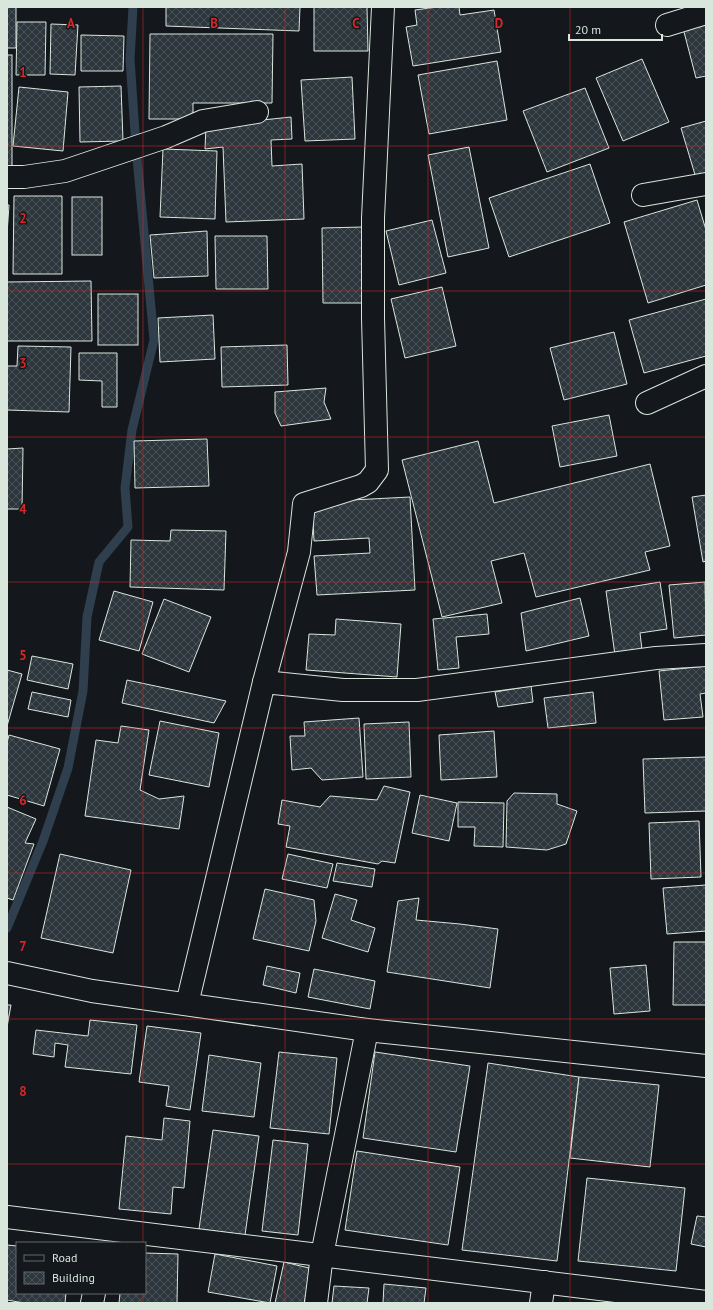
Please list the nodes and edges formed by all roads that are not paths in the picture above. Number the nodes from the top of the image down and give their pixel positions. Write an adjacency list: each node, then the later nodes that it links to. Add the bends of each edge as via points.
1 (383, 7): 11 (street, via 382,73 373,218 376,470 368,482 361,486 304,504 299,552)
2 (706, 13): 3 (street)
3 (667, 25)
4 (256, 112): 5 (street, via 203,121 166,137 65,171)
5 (7, 177)
6 (706, 184): 7 (street)
7 (643, 195)
8 (706, 376): 9 (street)
9 (647, 403)
10 (706, 655): 11 (street, via 656,658 417,690 343,690)
11 (264, 682): 13 (street)
12 (7, 973): 13 (street, via 92,991)
13 (187, 1004): 14 (street)
14 (367, 1030): 15 (street); 18 (street)
15 (706, 1066)
16 (7, 1217): 17 (street)
17 (101, 1236): 18 (street)
18 (322, 1255): 19 (street); 21 (street)
19 (543, 1293): 20 (street)
20 (706, 1302)
21 (316, 1303)

